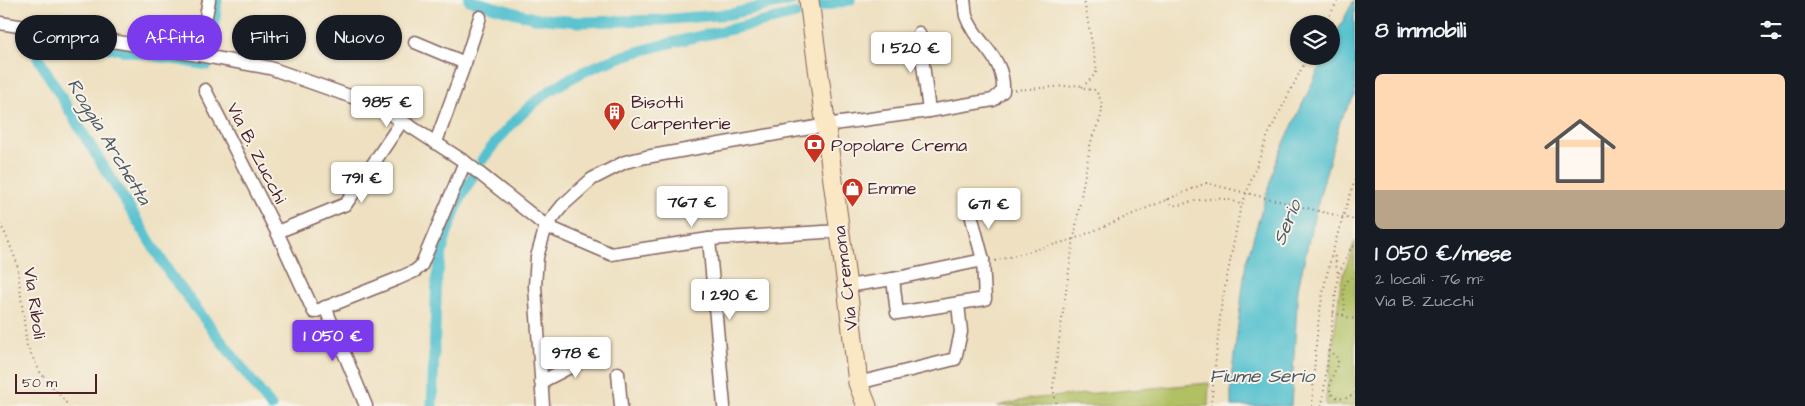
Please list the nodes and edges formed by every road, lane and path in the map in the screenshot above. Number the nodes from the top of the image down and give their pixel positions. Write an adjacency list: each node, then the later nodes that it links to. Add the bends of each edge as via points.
1 (209, 0): 6 (street)
2 (964, 0): 18 (street, via 966,16 1004,78)
3 (1084, 0): 16 (path, via 1097,71)
4 (1338, 0): 7 (path)
5 (810, 9): 21 (street, Via Cremona)
6 (208, 15)
7 (1329, 15)
8 (480, 17): 14 (street)
9 (0, 23): 12 (street)
10 (920, 34): 19 (street)
11 (415, 42): 14 (street)
12 (127, 43)
13 (222, 59): 20 (street, via 270,68 303,79 372,104)
14 (466, 63): 22 (street)
15 (1303, 65): 26 (path, via 1268,135)
16 (1082, 87): 18 (path); 33 (path, via 1099,94 1103,112 1090,143)
17 (205, 90): 32 (street, Via B. Zucchi)
18 (1003, 91): 19 (street, via 992,100)
19 (929, 111): 21 (street)
20 (402, 121): 22 (street); 32 (street, Via B. Zucchi, via 346,204)
21 (826, 125): 30 (street, via 625,162 592,179 563,205); 31 (street, Via Cremona)
22 (436, 142): 23 (street)
23 (465, 162): 30 (street); 43 (street, via 421,266)
24 (1355, 180): 36 (path)
25 (1167, 198): 26 (path, via 1172,205 1178,206 1223,199); 28 (path, bridge, via 1206,183); 33 (path)
26 (1242, 206): 60 (path, via 1221,308)
27 (969, 207): 37 (street)
28 (1355, 220)
29 (0, 224): 53 (path, Via Riboli, via 17,263 27,346 40,372)
30 (546, 226): 34 (street, via 611,254); 50 (street, via 537,257 535,286)
31 (840, 231): 34 (street); 41 (street, Via Cremona)
32 (277, 232): 43 (street, Via B. Zucchi, via 314,312)
33 (1074, 239): 37 (path); 59 (path, via 1053,388)
34 (709, 240): 57 (street)
35 (1355, 245): 38 (path)
36 (1334, 250): 38 (path); 61 (path, via 1319,316)
37 (983, 262): 40 (street); 42 (street, via 985,299)
38 (1338, 275): 44 (path)
39 (1355, 276): 45 (path, via 1343,287 1346,304)
40 (893, 280): 41 (street); 42 (street, via 897,313)
41 (847, 286): 51 (street, Via Cremona)
42 (958, 304): 51 (street, via 961,332 955,359)
43 (325, 307): 54 (street)
44 (1333, 312): 45 (path); 47 (path)
45 (1343, 315): 46 (path)
46 (1355, 319)
47 (1328, 350): 52 (path, via 1338,361 1331,379 1331,394 1343,399); 62 (path)
48 (597, 352): 50 (street)
49 (618, 373): 56 (street)
50 (541, 382): 55 (street)
51 (858, 384): 58 (street, Via Cremona)
52 (1355, 393)
53 (69, 406)
54 (366, 406)
55 (543, 406)
56 (621, 406)
57 (724, 406)
58 (866, 406)
59 (1058, 406)
60 (1211, 406)
61 (1312, 406)
62 (1322, 406)

